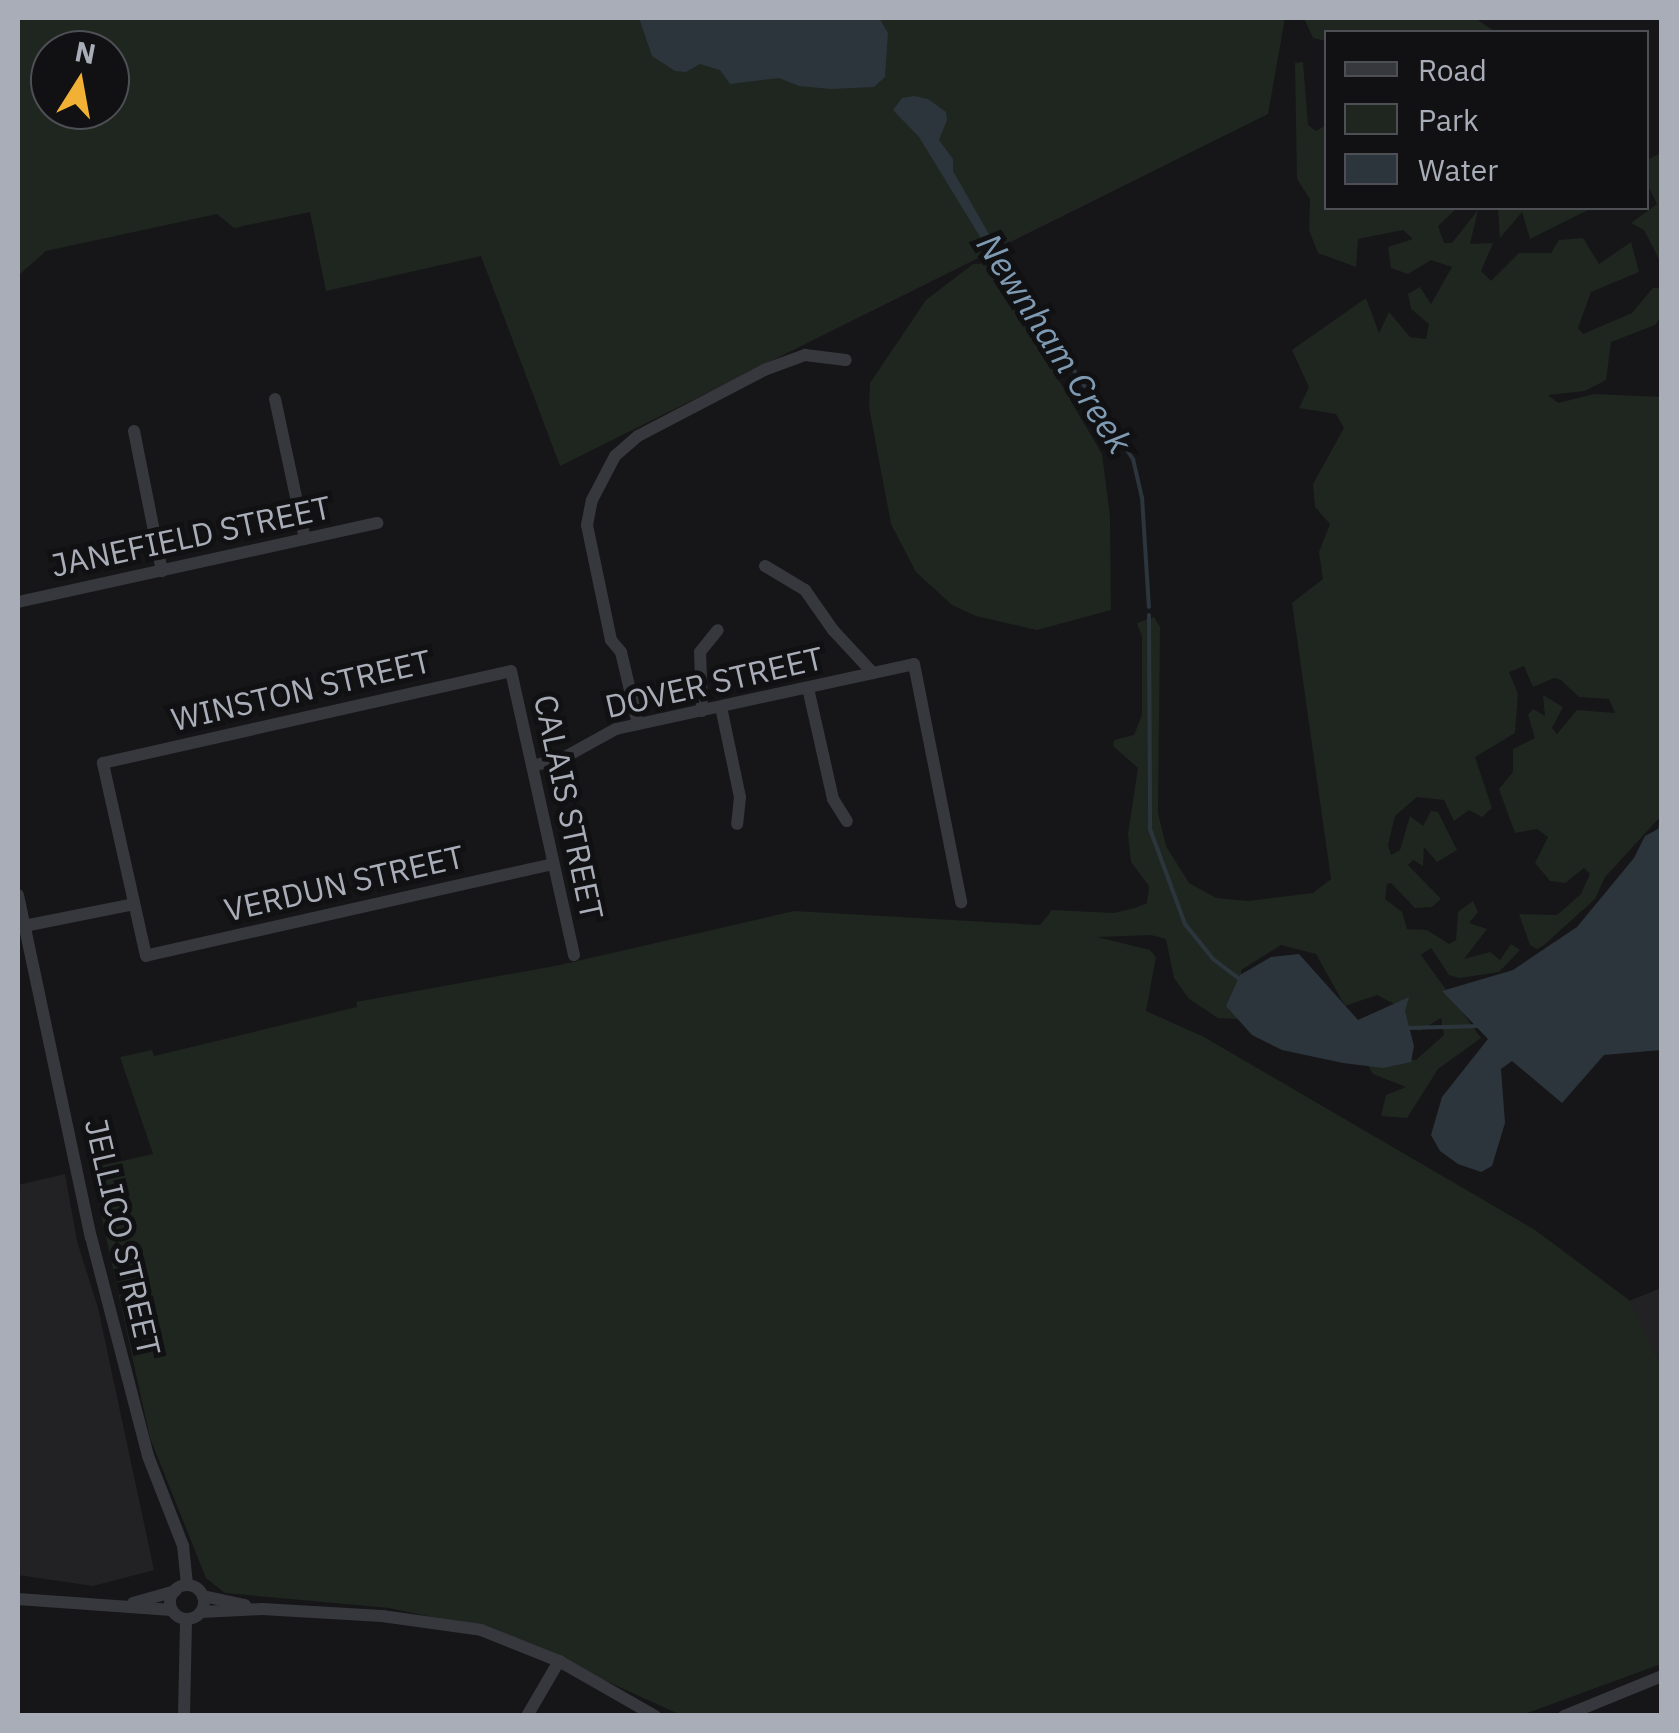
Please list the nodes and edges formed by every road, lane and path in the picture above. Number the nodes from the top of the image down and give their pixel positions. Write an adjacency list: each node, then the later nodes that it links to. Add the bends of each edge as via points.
1 (846, 360): 16 (street, via 805,355 764,370 638,436 615,456 592,500 587,526 611,640 621,652)
2 (275, 399): 5 (street)
3 (134, 431): 7 (street)
4 (376, 523): 5 (street, JANEFIELD STREET)
5 (305, 539): 7 (street, JANEFIELD STREET)
6 (765, 566): 12 (street, via 805,590)
7 (162, 571): 9 (street, JANEFIELD STREET)
8 (18, 585): 9 (street)
9 (19, 602)
10 (718, 630): 15 (street, via 700,652)
11 (510, 671): 17 (street, CALAIS STREET); 23 (street, WINSTON STREET, via 103,762)
12 (873, 673): 13 (street, DOVER STREET); 22 (street, DOVER STREET, via 914,664)
13 (808, 688): 14 (street, DOVER STREET); 18 (street, via 832,798)
14 (721, 707): 15 (street, DOVER STREET); 19 (street, via 740,797)
15 (702, 711): 16 (street, DOVER STREET)
16 (638, 724): 17 (street, DOVER STREET)
17 (532, 766): 20 (street, CALAIS STREET)
18 (848, 821)
19 (737, 824)
20 (552, 864): 23 (street, VERDUN STREET, via 146,956); 25 (street, CALAIS STREET)
21 (18, 895): 24 (street, JELLICO STREET)
22 (961, 902)
23 (134, 904): 24 (street)
24 (21, 919): 26 (street, JELLICO STREET, via 148,1456 184,1546)
25 (574, 955)
26 (181, 1588): 27 (street); 29 (street); 31 (street, JELLICO STREET)
27 (203, 1596): 30 (street); 32 (street)
28 (18, 1599): 29 (street)
29 (131, 1604): 31 (street)
30 (262, 1609): 32 (street); 34 (street, via 449,1623 508,1638)
31 (172, 1610): 33 (street)
32 (201, 1612): 33 (street)
33 (186, 1619): 36 (street)
34 (558, 1661): 37 (street); 38 (street)
35 (1662, 1676): 39 (street)
36 (184, 1716)
37 (527, 1716)
38 (654, 1716)
39 (1564, 1716)

